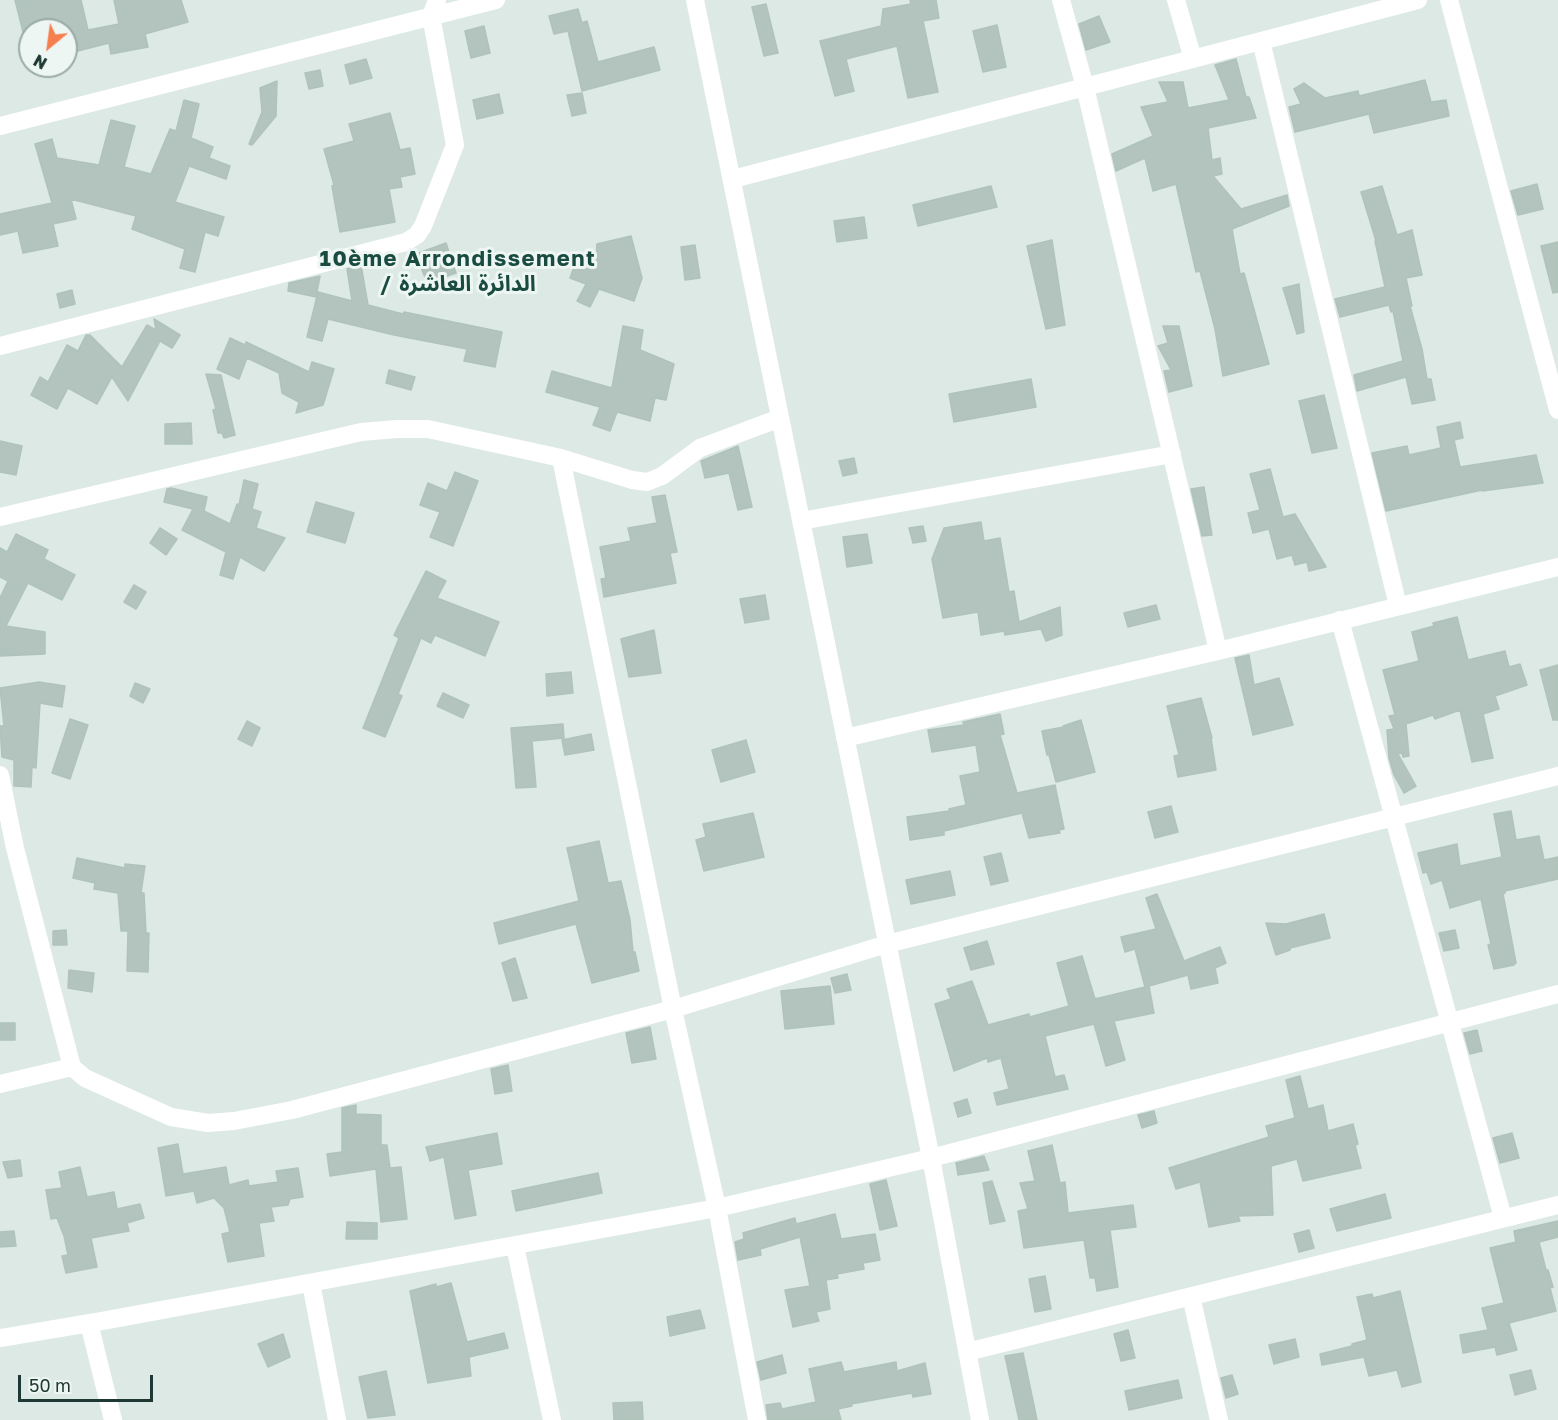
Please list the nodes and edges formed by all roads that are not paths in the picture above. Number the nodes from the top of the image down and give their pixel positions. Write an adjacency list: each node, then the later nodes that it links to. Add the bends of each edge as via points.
1 (496, 0): 7 (street)
2 (695, 0): 12 (street)
3 (1061, 0): 10 (street)
4 (1176, 0): 9 (street)
5 (1418, 0): 8 (street)
6 (1449, 0): 14 (street)
7 (434, 8): 11 (street); 13 (street, via 455,146 417,235 406,242)
8 (1261, 41): 9 (street); 21 (street)
9 (1193, 59): 10 (street)
10 (1084, 87): 12 (street); 16 (street)
11 (0, 126)
12 (733, 179): 15 (street)
13 (0, 346)
14 (1558, 410)
15 (780, 418): 17 (street, via 700,448 662,476 647,482); 19 (street)
16 (1172, 454): 19 (street); 23 (street)
17 (561, 458): 18 (street, via 428,429 361,432); 31 (street)
18 (0, 517)
19 (801, 521): 24 (street)
20 (1558, 567): 21 (street)
21 (1398, 606): 22 (street)
22 (1340, 620): 23 (street); 27 (street)
23 (1218, 651): 24 (street)
24 (845, 738): 29 (street)
25 (0, 775): 28 (street)
26 (1558, 776): 27 (street)
27 (1395, 817): 29 (street); 32 (street)
28 (8, 851): 33 (street)
29 (888, 944): 31 (street); 35 (street)
30 (1558, 994): 32 (street)
31 (673, 1009): 33 (street, via 292,1110 234,1121 208,1123 171,1117 85,1078); 37 (street)
32 (1451, 1022): 35 (street); 38 (street)
33 (72, 1067): 34 (street)
34 (0, 1084)
35 (931, 1158): 37 (street); 44 (street)
36 (1558, 1205): 38 (street)
37 (717, 1208): 39 (street); 48 (street)
38 (1503, 1218): 41 (street)
39 (515, 1245): 40 (street); 47 (street)
40 (312, 1283): 42 (street); 46 (street)
41 (1191, 1296): 44 (street); 50 (street)
42 (88, 1323): 43 (street); 45 (street)
43 (0, 1338)
44 (967, 1352): 49 (street)
45 (114, 1420)
46 (337, 1420)
47 (552, 1420)
48 (756, 1420)
49 (980, 1420)
50 (1219, 1420)

